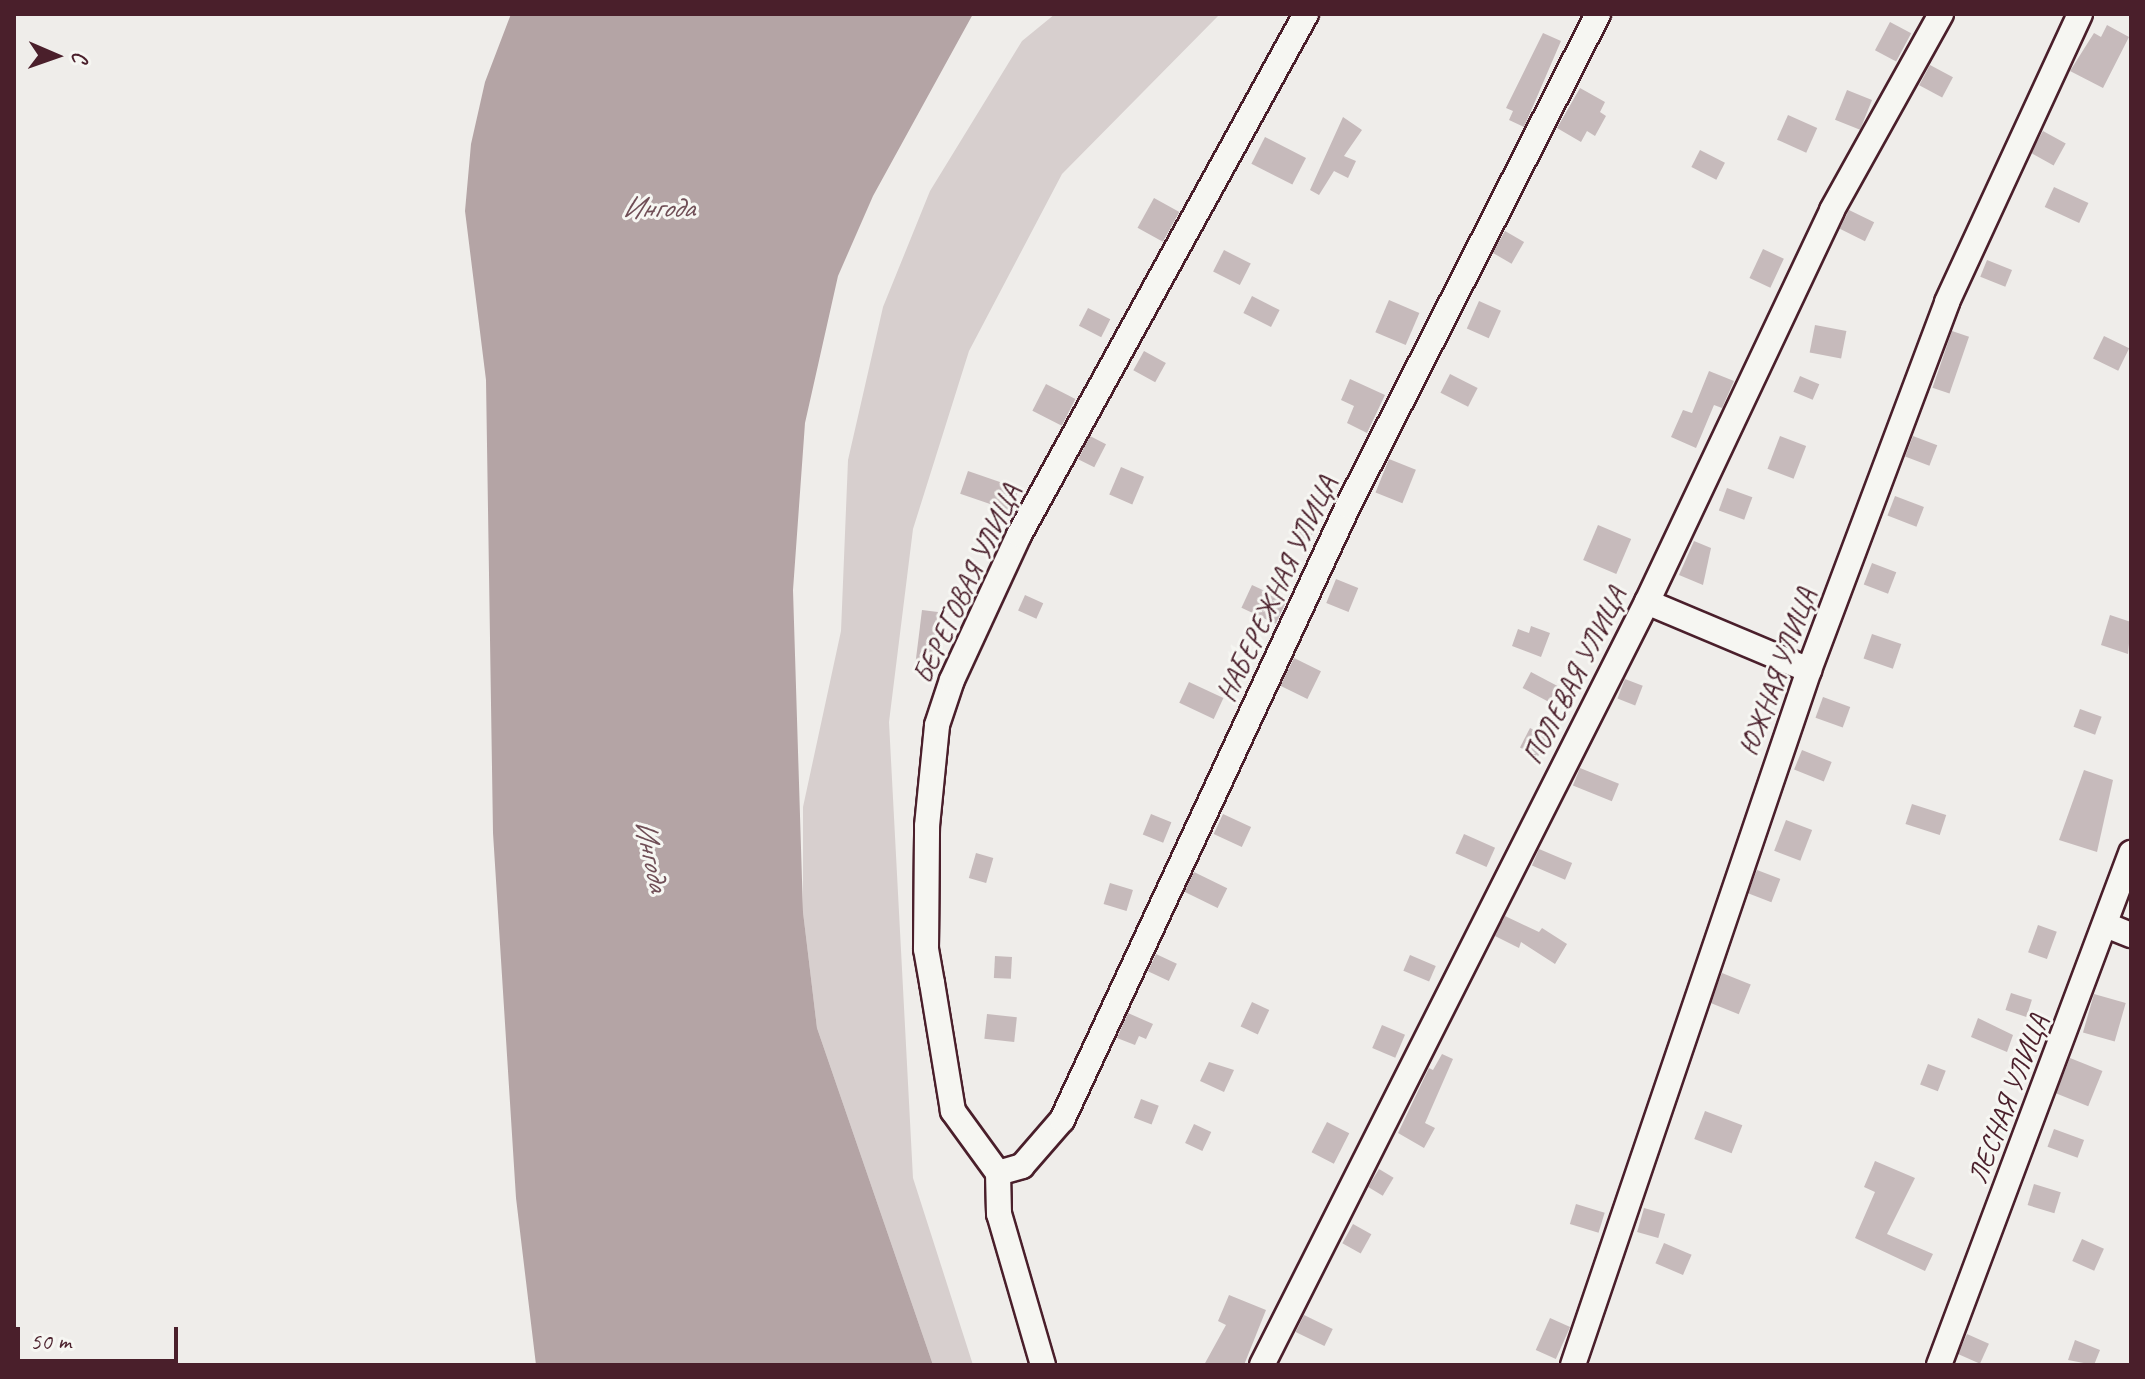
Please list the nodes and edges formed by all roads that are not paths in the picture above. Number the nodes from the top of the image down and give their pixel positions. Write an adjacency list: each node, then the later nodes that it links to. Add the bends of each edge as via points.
1 (1306, 14): 10 (street, БЕРЕГОВАЯ УЛИЦА, via 1019,535 952,680 937,725 927,826 926,949 953,1111)
2 (1598, 14): 10 (street, НАБЕРЕЖНАЯ УЛИЦА, via 1348,506 1062,1120 1022,1166)
3 (1941, 14): 5 (street, ПОЛЕВАЯ УЛИЦА, via 1832,210)
4 (2080, 14): 6 (street, ЮЖНАЯ УЛИЦА, via 1947,302)
5 (1647, 602): 6 (street); 12 (street, ПОЛЕВАЯ УЛИЦА)
6 (1809, 670): 13 (street, ЮЖНАЯ УЛИЦА)
7 (2131, 853): 8 (street, ЛЕСНАЯ УЛИЦА)
8 (2106, 925): 9 (street); 14 (street, ЛЕСНАЯ УЛИЦА)
9 (2131, 935)
10 (998, 1173): 11 (street, via 999,1214)
11 (1043, 1365)
12 (1262, 1365)
13 (1573, 1365)
14 (1939, 1365)

